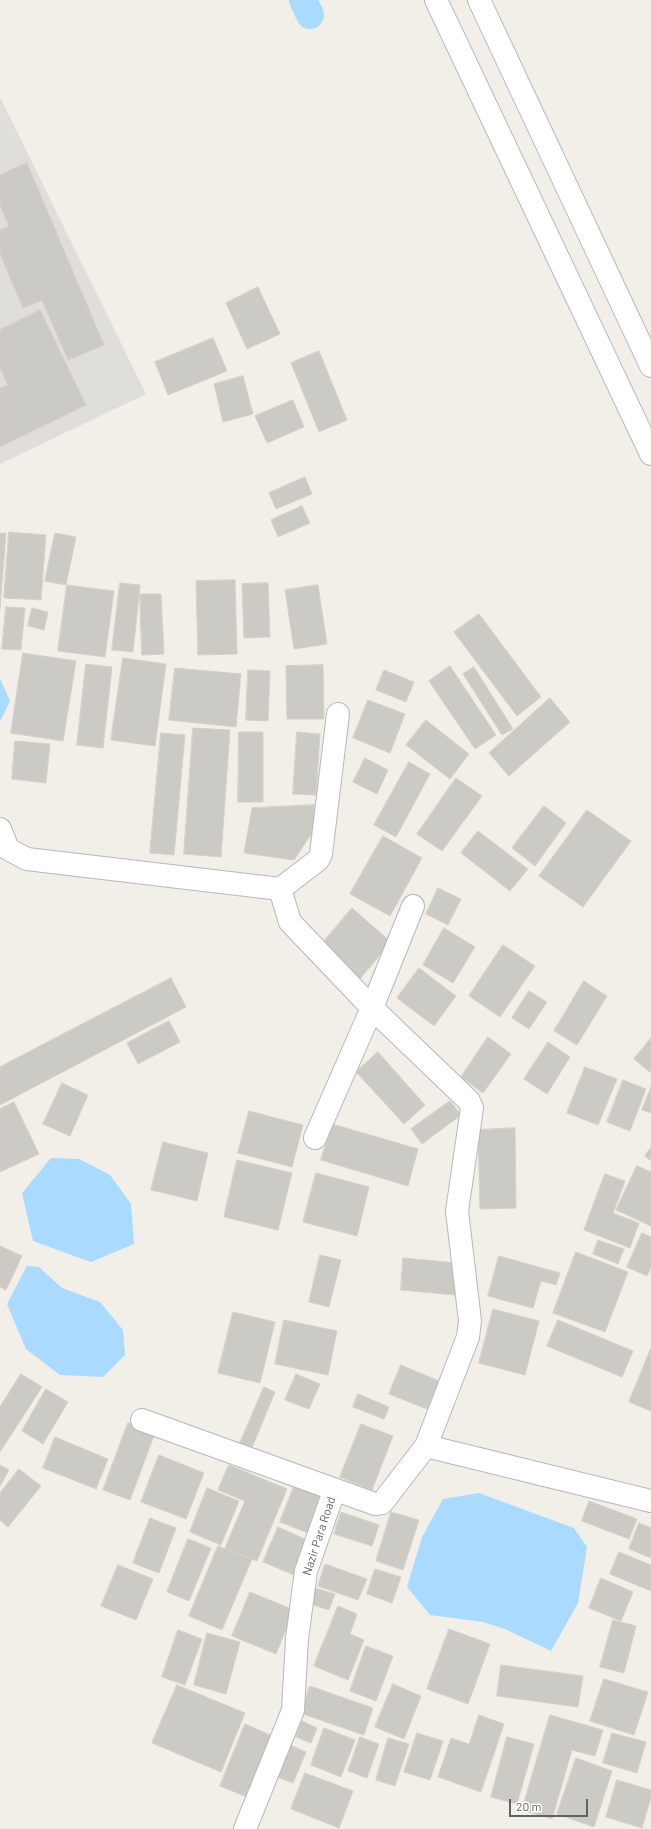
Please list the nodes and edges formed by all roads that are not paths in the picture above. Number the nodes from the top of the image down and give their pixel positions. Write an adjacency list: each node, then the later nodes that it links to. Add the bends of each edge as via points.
1 (436, 0): 4 (street)
2 (479, 0): 3 (street)
3 (651, 366)
4 (651, 454)
5 (338, 714): 7 (street, via 321,854 318,860)
6 (0, 828): 7 (street, via 8,849 28,859)
7 (280, 889): 9 (street, via 290,922)
8 (413, 906): 9 (street)
9 (372, 1008): 10 (street); 12 (street, via 469,1102 472,1108 457,1211 470,1321 468,1337)
10 (315, 1138)
11 (142, 1420): 13 (street)
12 (426, 1446): 13 (street, Nazir Para Road, via 382,1503 375,1504); 14 (street)
13 (334, 1491): 15 (street, Nazir Para Road, via 306,1571 297,1639 293,1710)
14 (651, 1501)
15 (245, 1829)

